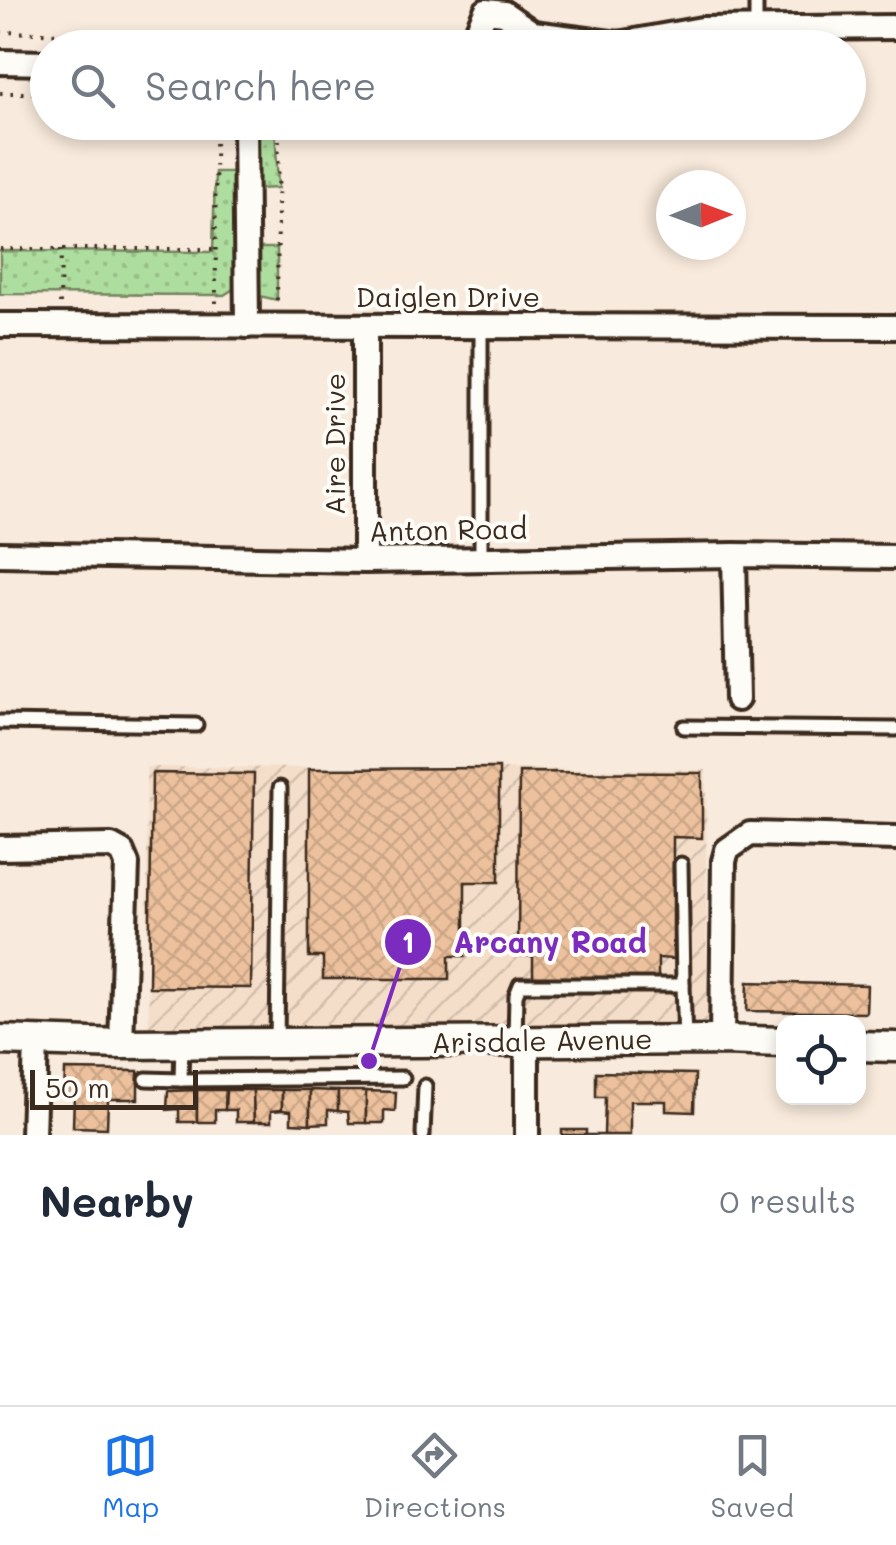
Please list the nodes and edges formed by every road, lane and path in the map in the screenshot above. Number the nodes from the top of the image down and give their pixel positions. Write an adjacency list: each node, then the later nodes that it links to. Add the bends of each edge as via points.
1 (756, 0): 3 (lane)
2 (896, 27): 3 (street)
3 (756, 29): 6 (street)
4 (477, 30): 5 (street, via 486,11 504,13)
5 (529, 30)
6 (696, 30)
7 (0, 32): 8 (path)
8 (30, 33)
9 (0, 62): 10 (street)
10 (30, 63)
11 (0, 93): 12 (path)
12 (30, 93)
13 (215, 140): 18 (path)
14 (245, 140): 23 (street)
15 (279, 140): 19 (path)
16 (0, 249): 17 (path)
17 (61, 249): 18 (path); 20 (path)
18 (216, 249): 21 (path)
19 (276, 300)
20 (60, 304)
21 (216, 305)
22 (0, 326): 23 (street, Daiglen Drive)
23 (247, 326): 24 (street, Daiglen Drive)
24 (365, 326): 25 (street, Daiglen Drive); 31 (street, Aire Drive)
25 (481, 327): 26 (street, Daiglen Drive); 30 (lane)
26 (896, 327)
27 (0, 554): 31 (street, Anton Road)
28 (734, 555): 29 (street, Anton Road); 30 (street, Anton Road); 32 (street)
29 (896, 557)
30 (481, 559): 31 (street, Anton Road)
31 (365, 561)
32 (737, 699): 36 (lane)
33 (0, 722): 34 (lane)
34 (196, 726)
35 (684, 727): 36 (lane)
36 (738, 727): 37 (lane)
37 (896, 729)
38 (280, 788): 51 (lane)
39 (896, 838): 45 (street, via 750,834 727,850)
40 (0, 848): 49 (street, via 112,846 122,852 127,864)
41 (681, 864): 42 (lane)
42 (684, 985): 44 (lane); 47 (lane, via 520,985)
43 (0, 1040): 46 (street, Arisdale Avenue)
44 (686, 1040): 45 (street, Arisdale Avenue); 47 (street, Arisdale Avenue)
45 (722, 1040): 48 (street, Arisdale Avenue)
46 (36, 1042): 49 (street, Arisdale Avenue); 58 (street)
47 (521, 1042): 51 (street, Arisdale Avenue); 60 (street)
48 (776, 1042)
49 (121, 1044): 50 (street, Arisdale Avenue)
50 (182, 1044): 51 (street, Arisdale Avenue); 56 (lane)
51 (277, 1044)
52 (866, 1046): 53 (street)
53 (896, 1048)
54 (403, 1078): 56 (lane)
55 (146, 1079): 56 (lane)
56 (181, 1080)
57 (425, 1086): 59 (lane)
58 (32, 1135)
59 (424, 1135)
60 (528, 1135)

